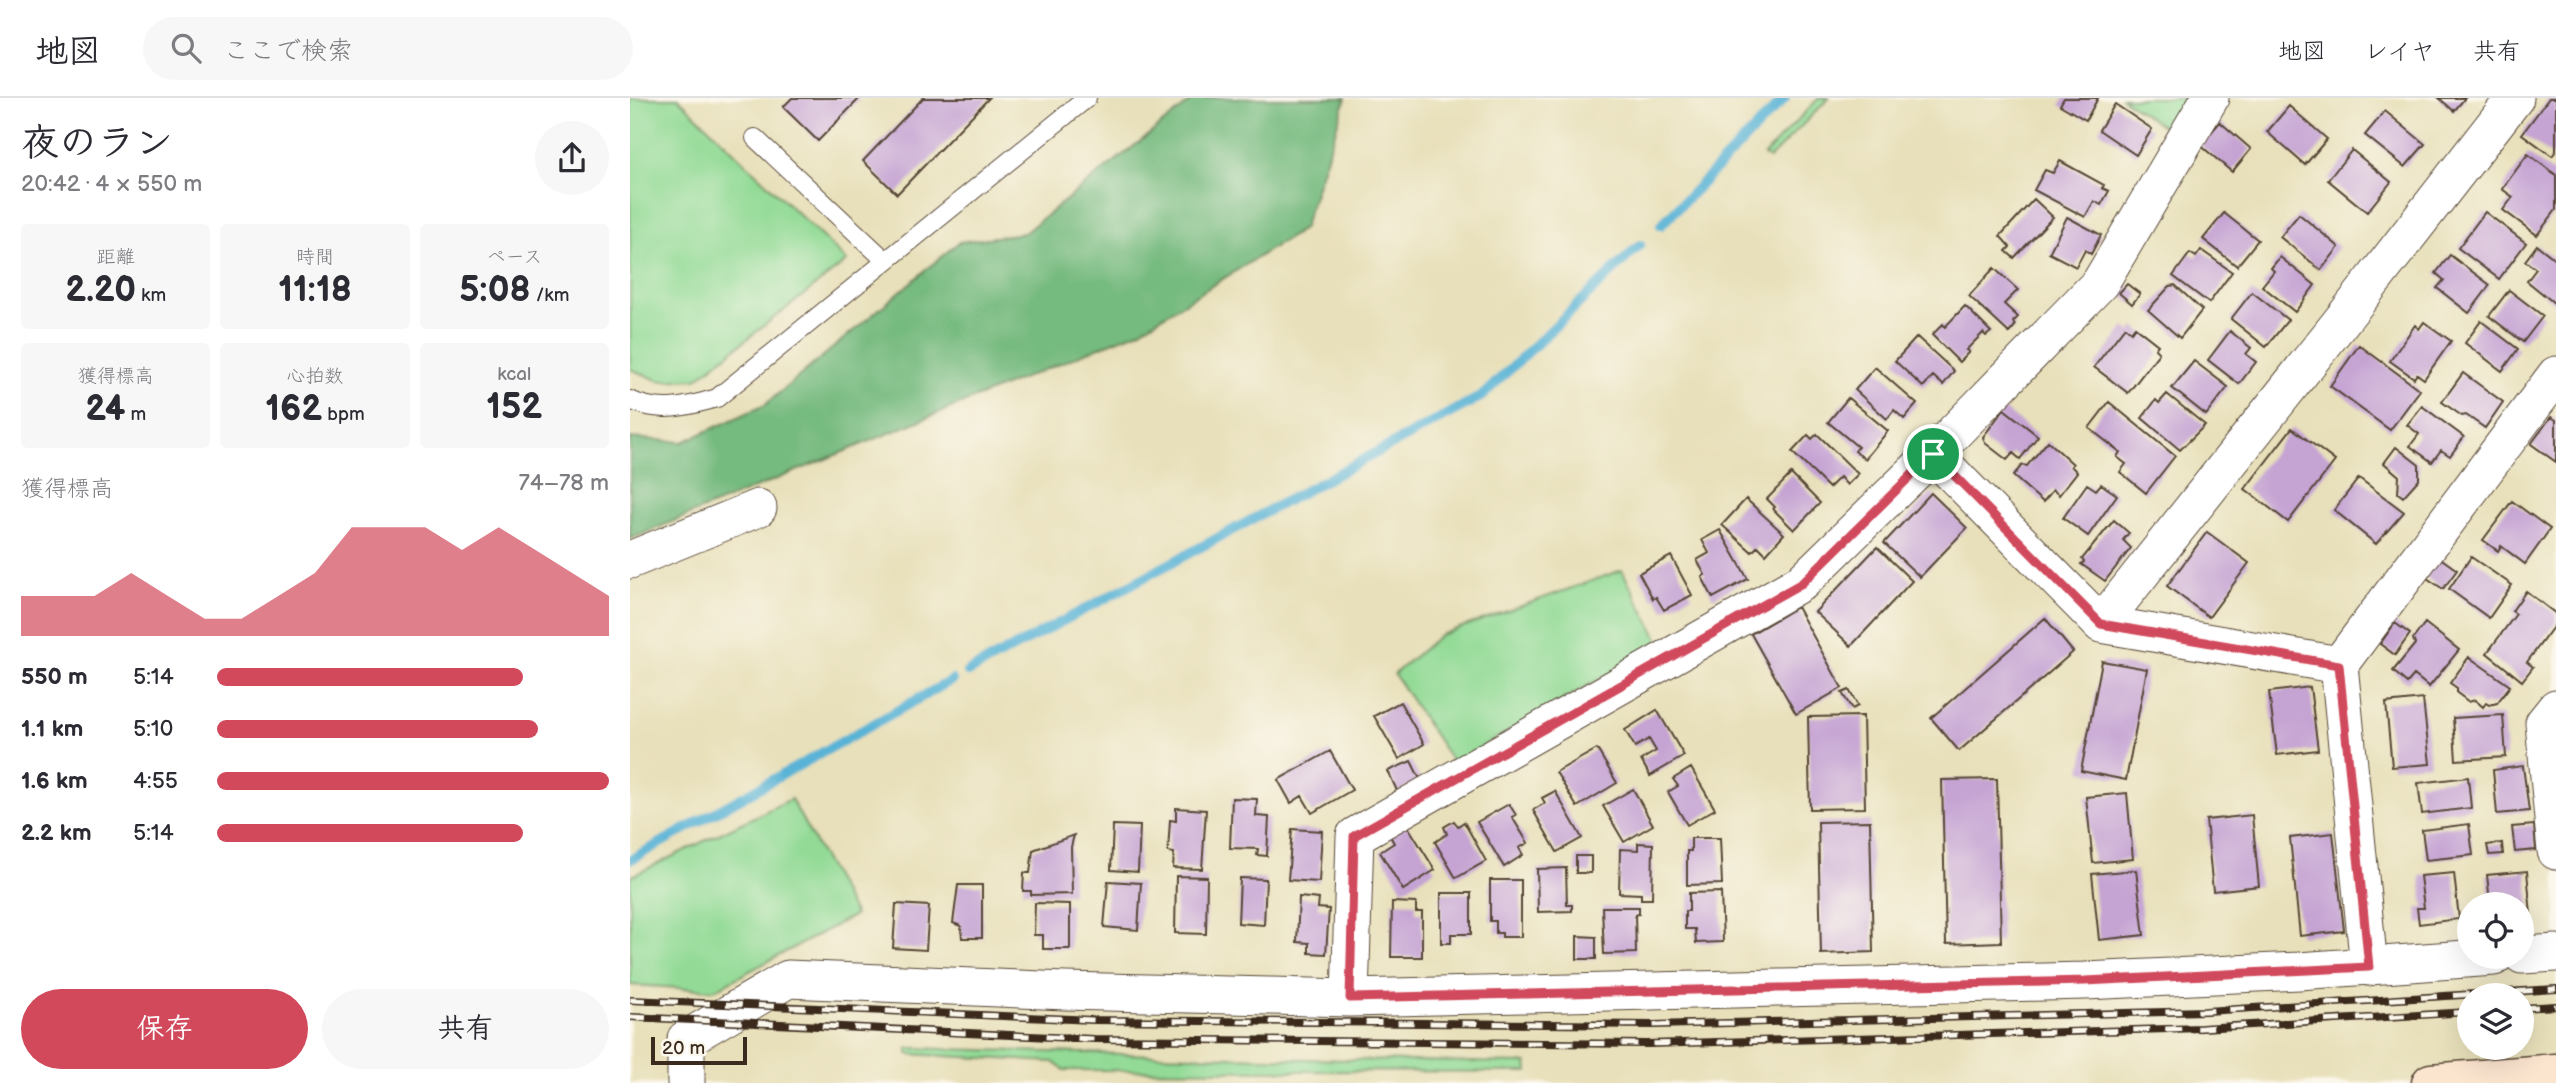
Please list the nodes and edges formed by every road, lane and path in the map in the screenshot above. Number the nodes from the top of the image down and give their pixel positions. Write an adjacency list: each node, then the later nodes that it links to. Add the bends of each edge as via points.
1 (1087, 98): 5 (lane)
2 (2210, 98): 8 (street, via 2100,283)
3 (2515, 98): 11 (street)
4 (755, 138): 5 (lane)
5 (886, 261): 7 (lane, via 717,398 680,409 644,407)
6 (2556, 375): 12 (street)
7 (630, 400)
8 (1933, 454): 11 (street); 19 (street, via 1802,583 1354,836)
9 (758, 508): 10 (street)
10 (630, 560)
11 (2101, 624): 12 (street)
12 (2339, 665): 18 (street)
13 (2556, 708): 14 (street, via 2544,723)
14 (2556, 851)
15 (2556, 953): 16 (street)
16 (2534, 954)
17 (2457, 960): 18 (street)
18 (2369, 967): 19 (street, via 2085,981)
19 (1350, 998): 21 (street, via 788,979 686,1039)
20 (2556, 1073): 22 (street)
21 (686, 1083)
22 (2431, 1083)

